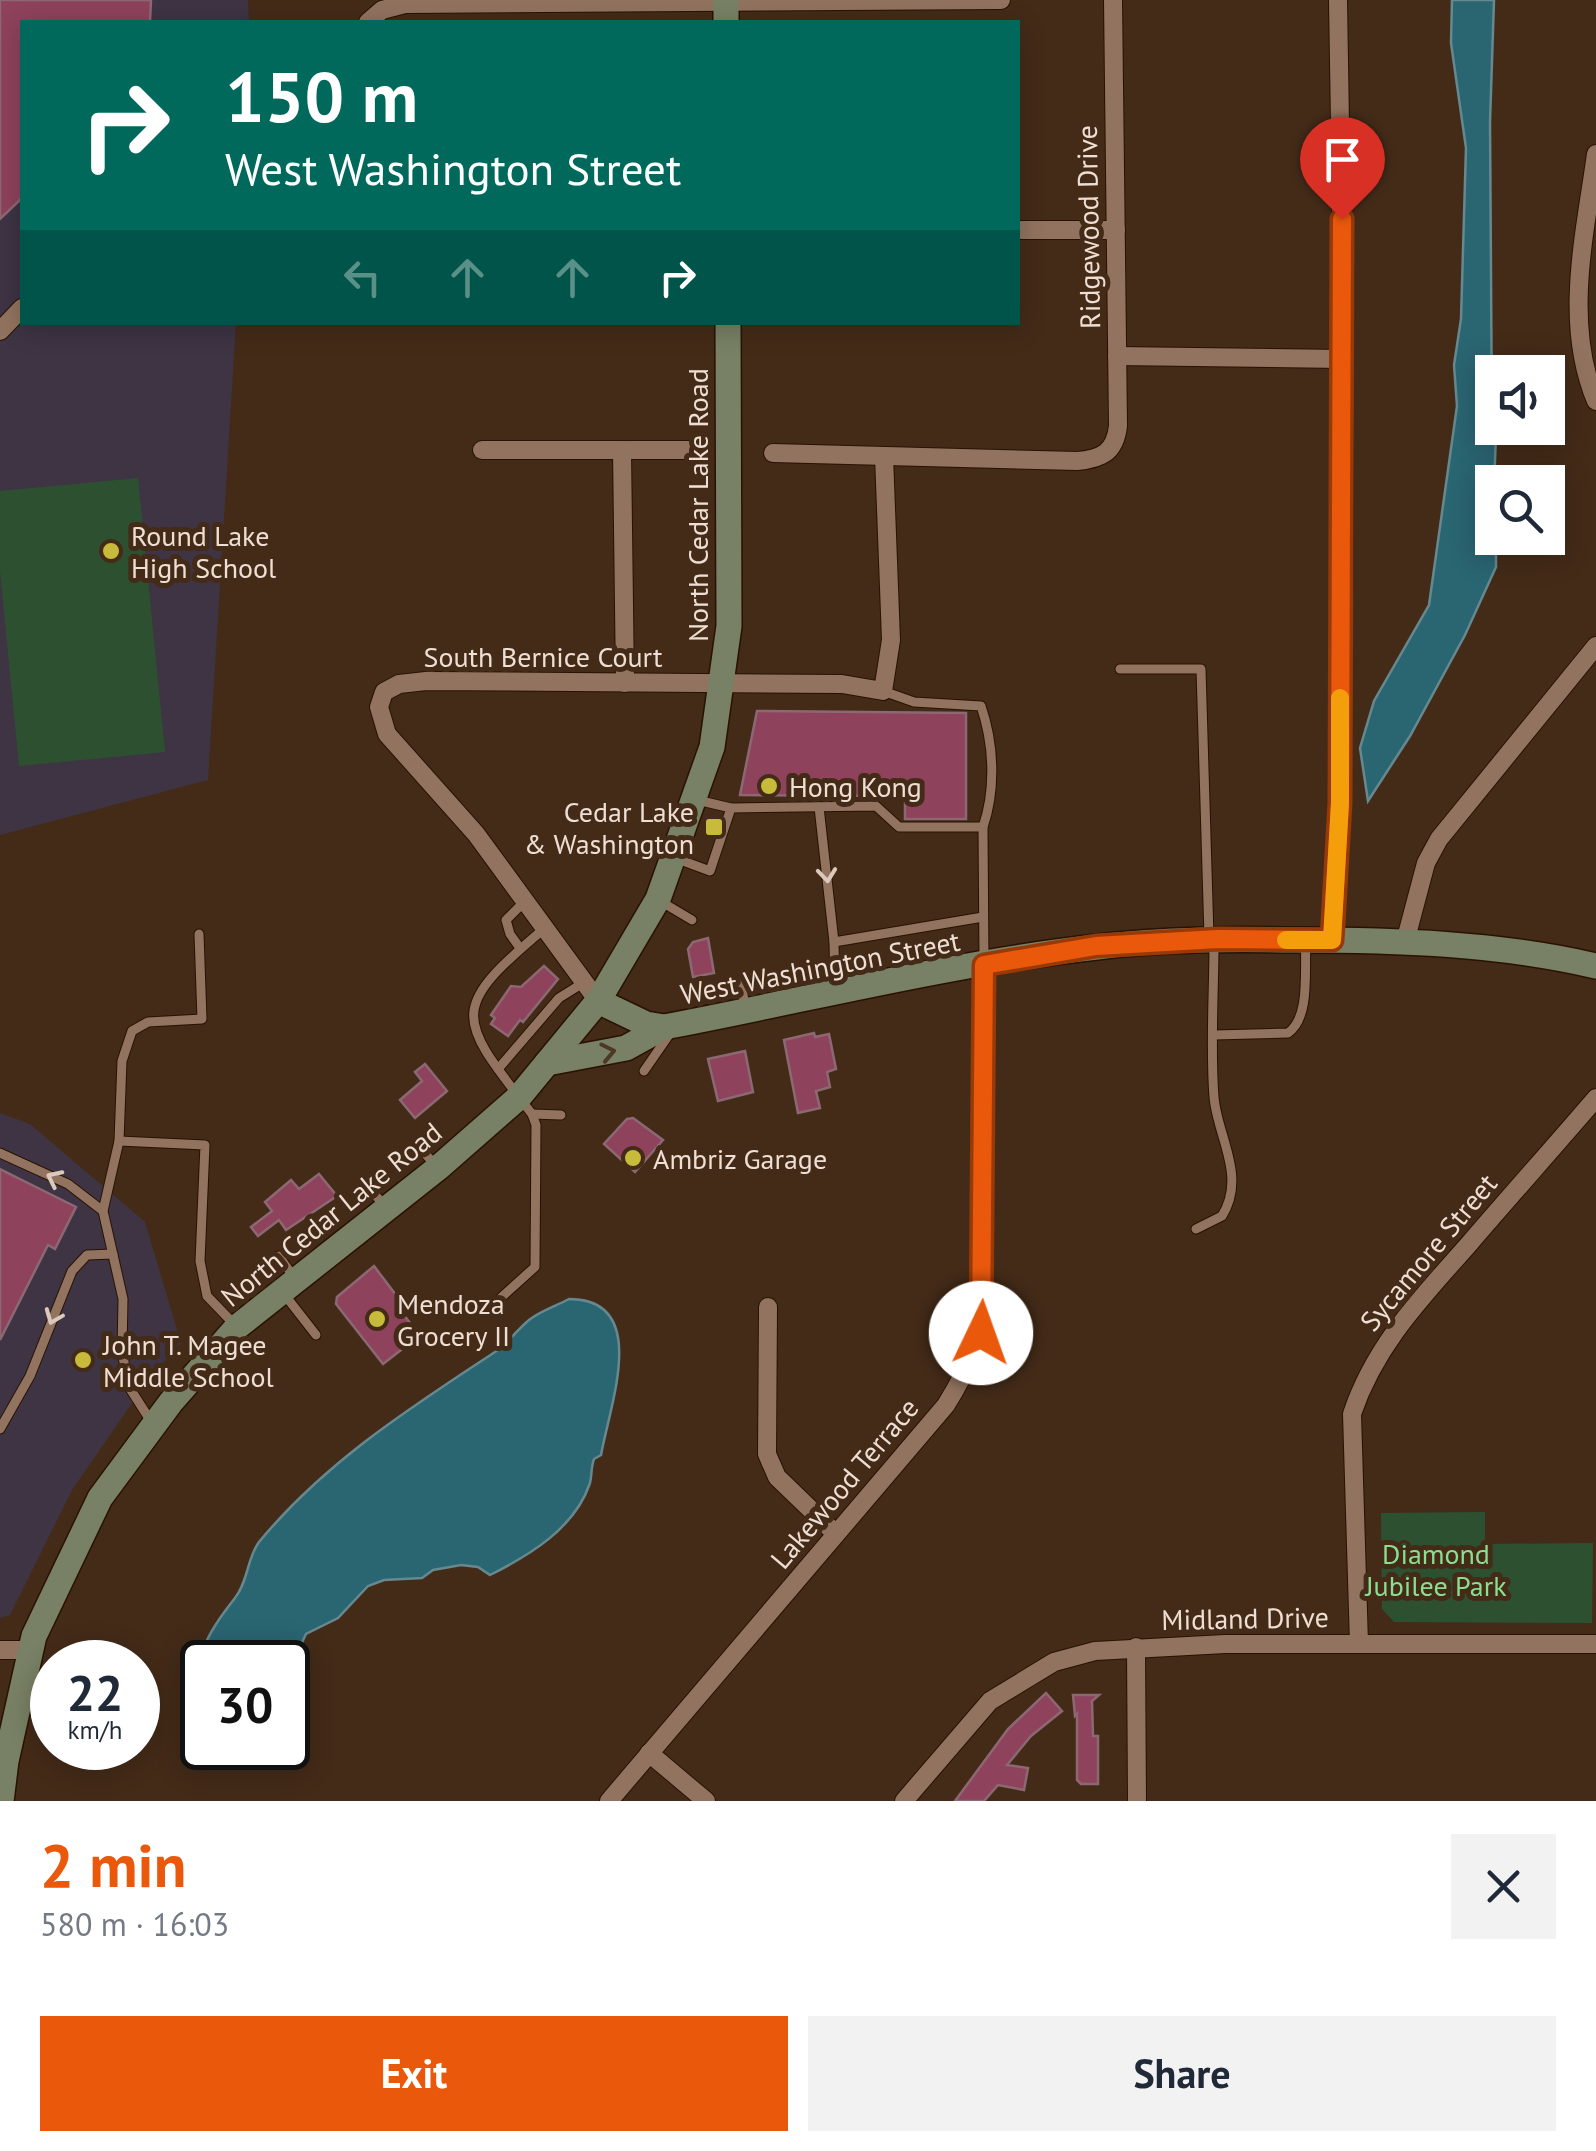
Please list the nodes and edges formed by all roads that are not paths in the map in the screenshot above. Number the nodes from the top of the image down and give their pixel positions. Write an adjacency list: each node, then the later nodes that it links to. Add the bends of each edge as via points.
1 (808, 0): 2 (street); 6 (street)
2 (962, 0): 3 (street)
3 (1002, 0)
4 (1113, 0): 10 (street, Ridgewood Drive)
5 (1338, 0): 15 (street)
6 (726, 8): 7 (street, via 405,4)
7 (370, 20)
8 (1596, 154): 16 (street, via 1578,317)
9 (1020, 230): 10 (street)
10 (1116, 230): 14 (street, Ridgewood Drive)
11 (20, 310): 13 (street)
12 (728, 325): 25 (main road, North Cedar Lake Road, via 730,626)
13 (0, 331)
14 (1118, 356): 15 (street); 21 (street, Ridgewood Drive, via 1116,441 1096,460)
15 (1342, 359): 39 (street, via 1340,803)
16 (1596, 401)
17 (482, 450): 18 (street)
18 (622, 450): 19 (street); 24 (street)
19 (688, 450)
20 (773, 453): 21 (street)
21 (884, 456): 26 (street, via 891,640)
22 (1596, 646): 41 (street, via 1439,839)
23 (1120, 669): 38 (lane, via 1201,669)
24 (624, 683): 25 (street, South Bernice Court); 33 (street, South Bernice Court, via 426,682 384,692 379,707 387,734)
25 (721, 684): 26 (street, South Bernice Court, via 842,684); 27 (main road, North Cedar Lake Road, via 712,747)
26 (884, 691): 30 (lane, via 914,702 982,706 991,734 990,806)
27 (693, 800): 29 (lane); 31 (main road, North Cedar Lake Road)
28 (820, 807): 29 (lane); 30 (lane, via 876,806 899,827); 40 (lane, one-way to 40)
29 (731, 808): 31 (lane, via 710,871)
30 (983, 828): 34 (lane)
31 (672, 858): 32 (main road, North Cedar Lake Road)
32 (658, 899): 35 (lane); 46 (main road, North Cedar Lake Road)
33 (525, 900): 36 (street); 42 (lane, via 506,920)
34 (983, 917): 40 (lane); 43 (lane)
35 (692, 920)
36 (544, 928): 42 (lane); 46 (street)
37 (199, 934): 57 (lane, via 202,1019 148,1022 132,1031 122,1061)
38 (1211, 940): 39 (main road, West Washington Street); 43 (main road, West Washington Street, via 1096,946); 50 (lane)
39 (1319, 940): 41 (main road, West Washington Street); 50 (lane, via 1295,1028 1288,1034)
40 (834, 942): 47 (lane)
41 (1405, 942): 44 (main road, West Washington Street, via 1502,949)
42 (520, 948): 52 (lane, via 479,990 472,1013 476,1034)
43 (984, 965): 47 (main road, West Washington Street); 72 (street, Lakewood Terrace, via 981,1333 970,1368 946,1405)
44 (1596, 966)
45 (740, 980): 48 (lane)
46 (591, 992): 49 (main road, West Washington Street, via 646,1024); 51 (main road, North Cedar Lake Road); 52 (lane, via 564,993)
47 (836, 992): 48 (main road, West Washington Street)
48 (746, 1011): 49 (main road, West Washington Street)
49 (670, 1026): 51 (main road, one-way to 49, via 626,1048); 53 (lane)
50 (1214, 1035): 62 (lane, via 1214,1100 1228,1144 1230,1196 1222,1216)
51 (547, 1063): 55 (main road, North Cedar Lake Road)
52 (498, 1069): 55 (lane)
53 (644, 1071)
54 (1596, 1098): 74 (street, Sycamore Street, via 1413,1308 1364,1378 1352,1414)
55 (526, 1105): 56 (lane); 60 (main road, North Cedar Lake Road, via 430,1158); 66 (lane, via 537,1156 535,1267)
56 (560, 1115)
57 (119, 1141): 61 (lane); 68 (lane, via 204,1145 200,1260 208,1296)
58 (0, 1153): 61 (lane, one-way to 58, via 68,1184)
59 (366, 1185): 60 (lane)
60 (386, 1208): 65 (main road, North Cedar Lake Road)
61 (103, 1211): 63 (lane)
62 (1196, 1230)
63 (112, 1254): 70 (lane, via 123,1299 129,1387); 71 (lane, one-way to 71, via 87,1254 72,1272 30,1376)
64 (279, 1256): 65 (lane)
65 (289, 1286): 68 (main road, North Cedar Lake Road); 69 (lane)
66 (495, 1304)
67 (768, 1307): 72 (street, via 767,1454 778,1477)
68 (237, 1327): 70 (main road, North Cedar Lake Road)
69 (316, 1335)
70 (154, 1426): 73 (main road, North Cedar Lake Road, via 100,1498)
71 (0, 1429)
72 (836, 1534): 79 (street, Lakewood Terrace)
73 (35, 1640)
74 (1359, 1644): 75 (street, Midland Drive); 76 (street, Midland Drive)
75 (1596, 1644)
76 (1136, 1647): 83 (street, Midland Drive, via 1054,1662 1017,1682 990,1701); 84 (street)
77 (0, 1650): 78 (street)
78 (30, 1650): 80 (main road, North Cedar Lake Road)
79 (649, 1753): 81 (street, Lakewood Terrace); 82 (street)
80 (1, 1801)
81 (609, 1801)
82 (706, 1801)
83 (904, 1801)
84 (1137, 1801)

